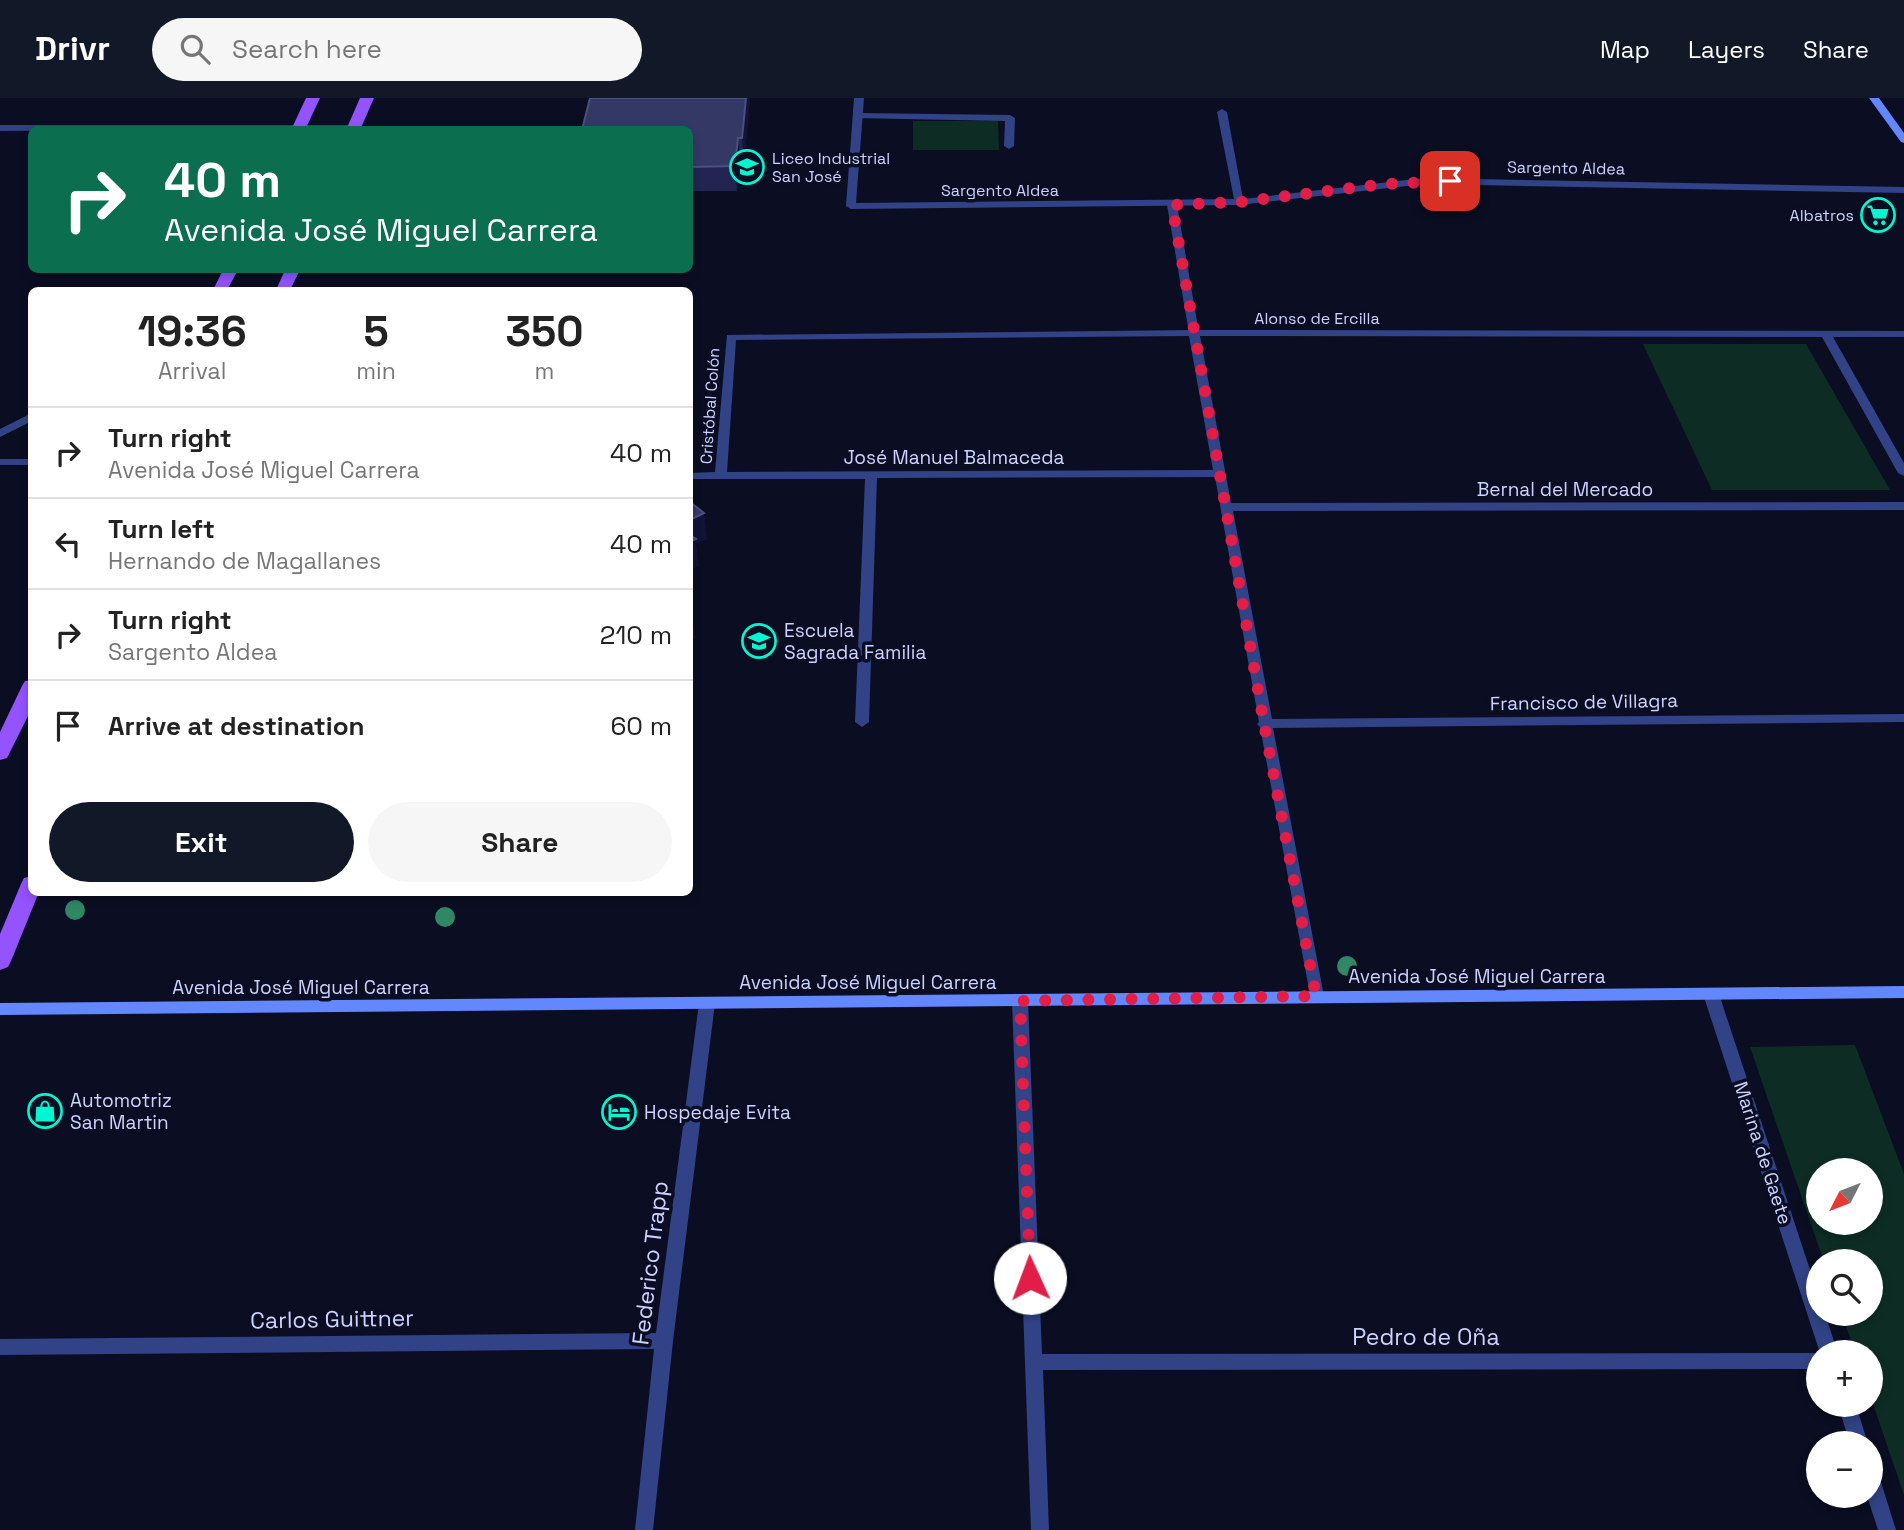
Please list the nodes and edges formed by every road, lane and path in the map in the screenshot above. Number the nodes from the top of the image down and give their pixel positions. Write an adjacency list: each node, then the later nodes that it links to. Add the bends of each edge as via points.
1 (313, 98): 7 (main road)
2 (366, 98): 8 (main road)
3 (859, 98): 6 (street)
4 (1874, 98): 11 (main road)
5 (1222, 112): 14 (street)
6 (858, 116): 12 (street, via 1010,118); 15 (street, Sargento Aldea, via 850,206)
7 (300, 126)
8 (354, 126)
9 (0, 128): 10 (street)
10 (28, 128)
11 (1902, 135)
12 (1009, 146)
13 (1904, 190): 14 (street, Sargento Aldea, via 1424,181)
14 (1239, 202): 15 (street, Sargento Aldea)
15 (1172, 205): 17 (street)
16 (1825, 333): 17 (street, Alonso de Ercilla); 18 (street, Alonso de Ercilla); 25 (street)
17 (1194, 334): 19 (street, Alonso de Ercilla); 24 (street)
18 (1904, 334)
19 (731, 337): 28 (street, Cristóbal Colón)
20 (28, 418): 21 (street)
21 (0, 434)
22 (0, 462): 23 (street)
23 (28, 462)
24 (1220, 473): 26 (street, José Manuel Balmaceda); 29 (street)
25 (1904, 473)
26 (871, 475): 28 (street, José Manuel Balmaceda); 33 (street)
27 (693, 476): 28 (street, José Manuel Balmaceda)
28 (721, 476)
29 (1225, 506): 30 (street, Bernal del Mercado); 34 (street)
30 (1904, 506)
31 (28, 694): 35 (main road)
32 (1904, 718): 34 (street, Francisco de Villagra)
33 (862, 722)
34 (1264, 724): 40 (street)
35 (0, 753)
36 (28, 894): 37 (main road)
37 (0, 961)
38 (1904, 992): 39 (main road, Avenida José Miguel Carrera)
39 (1711, 994): 40 (main road, Avenida José Miguel Carrera); 44 (street, Marina de Gaete)
40 (1316, 996): 41 (main road, Avenida José Miguel Carrera)
41 (1020, 1001): 42 (main road, Avenida José Miguel Carrera); 48 (street)
42 (707, 1003): 43 (main road, Avenida José Miguel Carrera); 45 (street, Federico Trapp)
43 (0, 1009)
44 (1825, 1340)
45 (664, 1341): 46 (street, Carlos Guittner); 50 (street, Federico Trapp)
46 (0, 1347)
47 (1806, 1361): 48 (street, Pedro de Oña)
48 (1033, 1362): 51 (street)
49 (1880, 1508): 52 (street)
50 (644, 1530)
51 (1040, 1530)
52 (1887, 1530)

